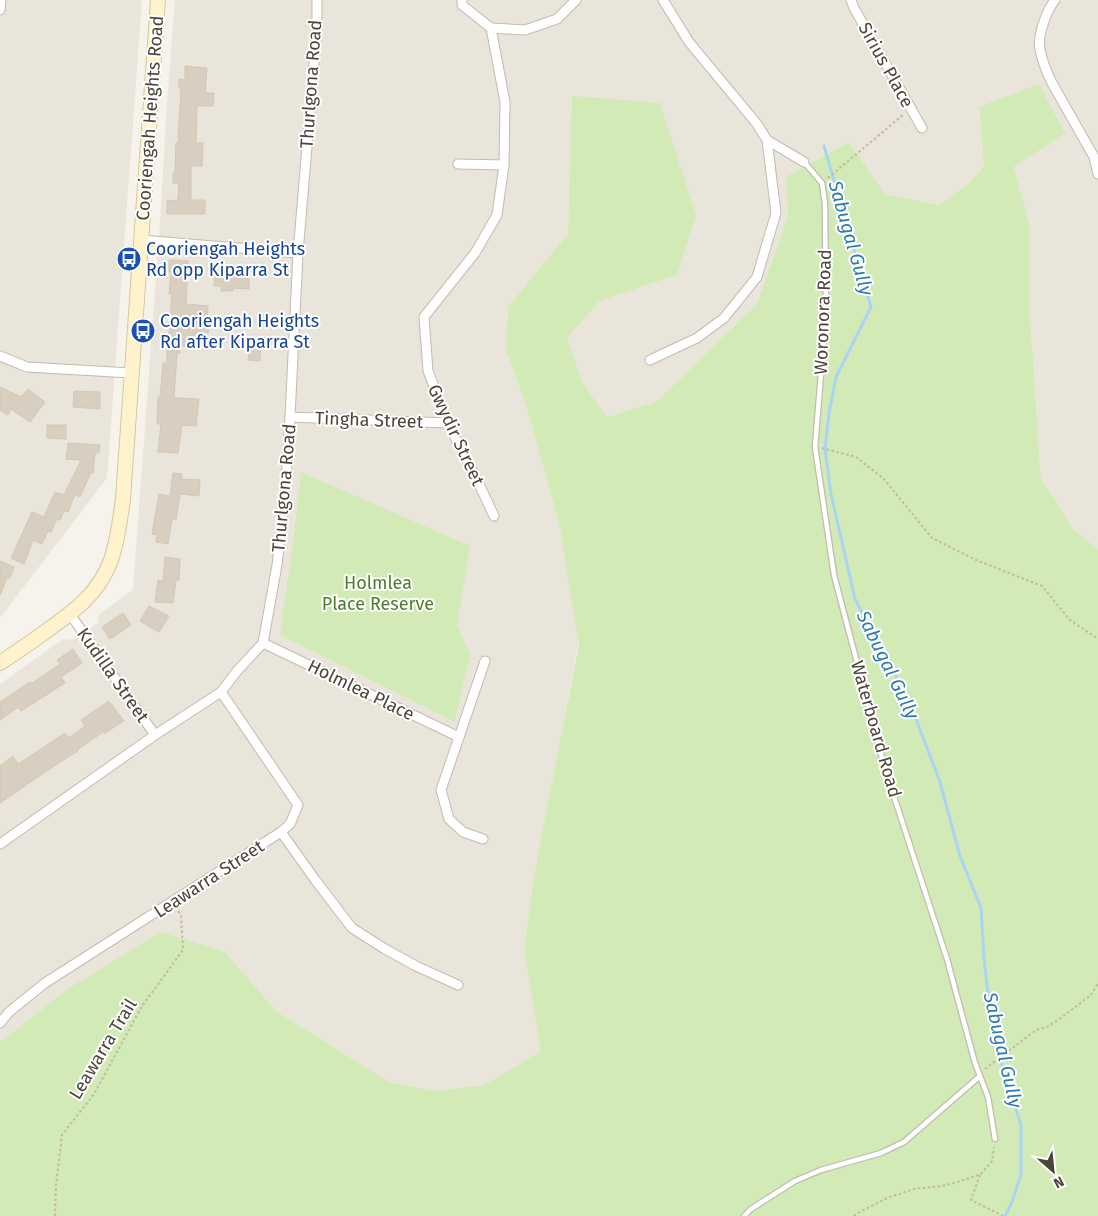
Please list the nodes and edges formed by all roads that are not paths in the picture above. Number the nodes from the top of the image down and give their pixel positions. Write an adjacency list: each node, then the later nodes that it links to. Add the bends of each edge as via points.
1 (1, 0): 9 (street)
2 (158, 0): 17 (street, Cooriengah Heights Road)
3 (317, 0): 18 (street, Thurlgona Road)
4 (462, 0): 10 (street, via 462,5)
5 (576, 0): 10 (street, via 557,18 526,30)
6 (662, 0): 12 (street, Woronora Road, via 689,42)
7 (851, 0): 11 (street, Sirius Place)
8 (1051, 2): 16 (street, via 1042,26 1039,48 1052,83 1094,156)
9 (0, 10)
10 (491, 28): 15 (street, Gwydir Street, via 505,102)
11 (922, 128)
12 (767, 140): 13 (street, Woronora Road); 20 (street, via 776,214 756,277 724,318 697,338)
13 (804, 162): 24 (lane, Woronora Road, via 822,183 825,204 826,314)
14 (458, 164): 15 (street)
15 (504, 166): 23 (street, Gwydir Street, via 497,215 475,253 424,317 428,371)
16 (1098, 174)
17 (141, 240): 18 (street); 21 (street, Cooriengah Heights Road)
18 (298, 253): 22 (street, Thurlgona Road)
19 (0, 356): 21 (street, via 27,367)
20 (650, 360)
21 (131, 373): 26 (street, Cooriengah Heights Road, via 123,499 115,548 101,581)
22 (290, 416): 23 (street, Tingha Street); 27 (street, Thurlgona Road, via 285,498)
23 (448, 423): 25 (street, Gwydir Street)
24 (815, 447): 38 (lane, Waterboard Road, via 838,593 885,769 948,959)
25 (494, 516)
26 (70, 614): 29 (street, Cooriengah Heights Road); 31 (street, Kudilla Street)
27 (264, 643): 30 (street); 32 (street, Holmlea Place)
28 (485, 661): 32 (street)
29 (0, 663)
30 (221, 692): 31 (street); 33 (street, Leawarra Street, via 298,805 290,824)
31 (156, 735): 35 (street)
32 (459, 737): 34 (street, via 441,790 449,819 462,832)
33 (281, 832): 36 (street, via 352,928 401,958); 37 (street, Leawarra Street, via 45,983)
34 (483, 840)
35 (0, 844)
36 (458, 985)
37 (0, 1023)
38 (980, 1076): 39 (lane, Waterboard Road, via 988,1097); 40 (lane, via 904,1142 881,1153 794,1181)
39 (995, 1139)
40 (744, 1216)

